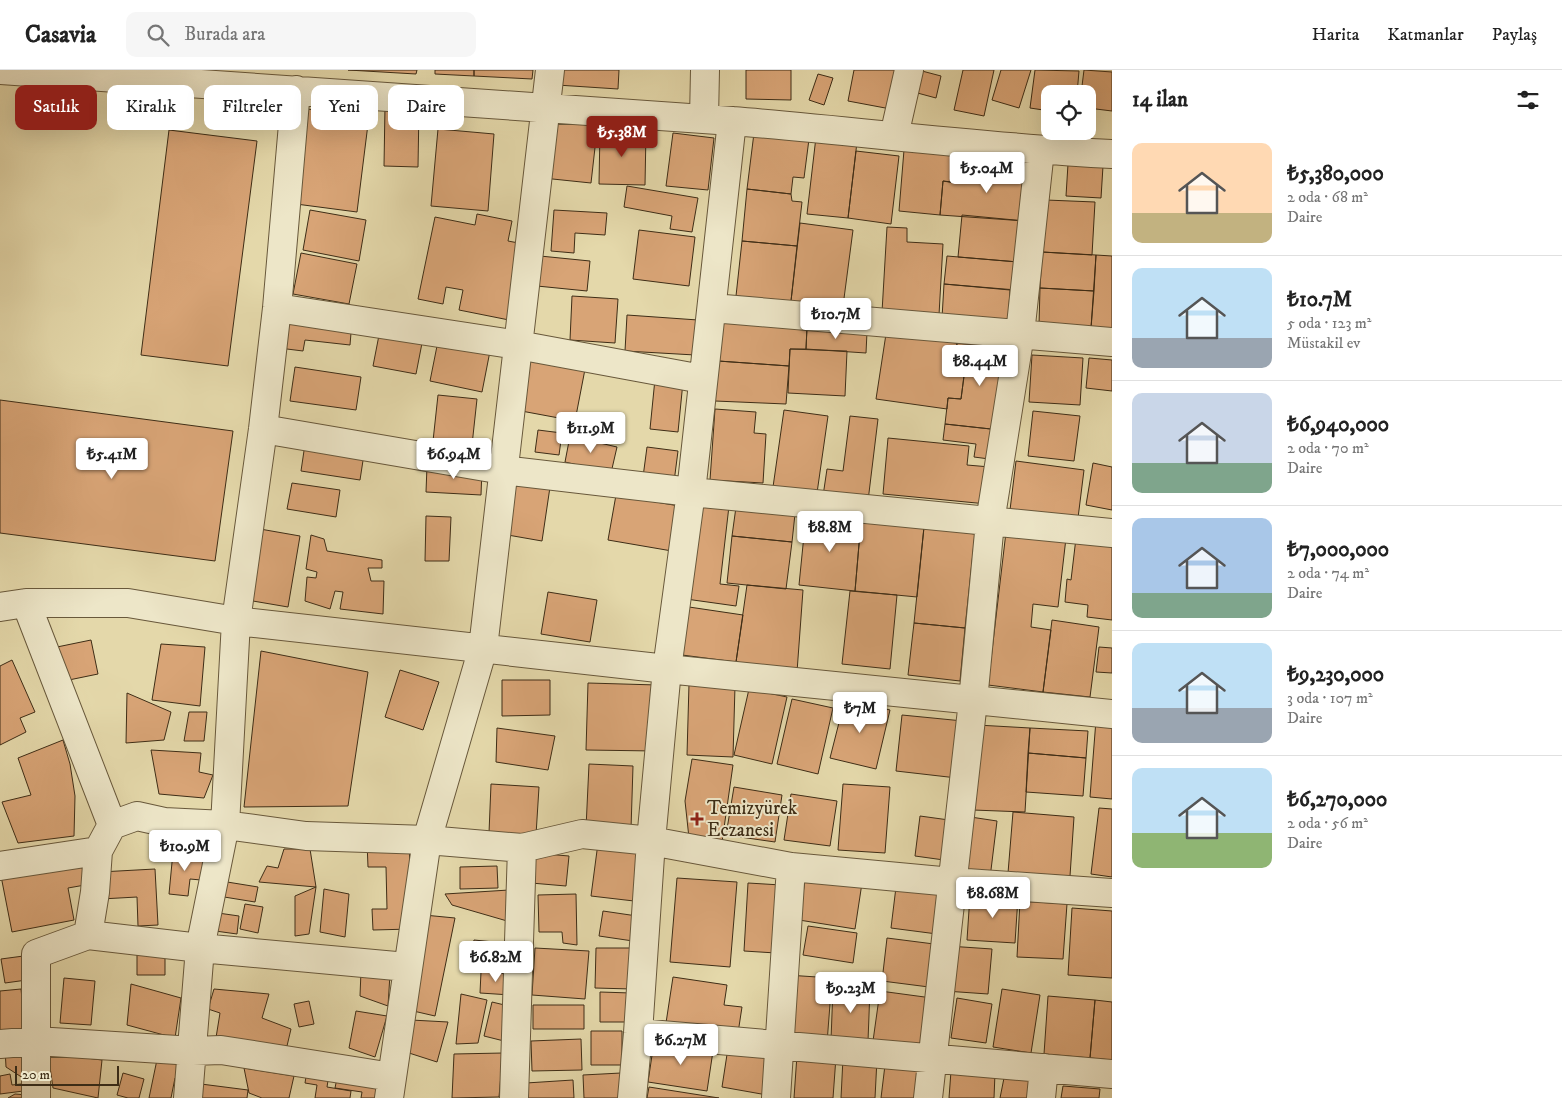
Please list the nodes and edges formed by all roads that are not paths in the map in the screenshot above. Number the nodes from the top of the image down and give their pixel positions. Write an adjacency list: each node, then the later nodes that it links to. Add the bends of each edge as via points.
1 (0, 70): 5 (street)
2 (550, 70): 9 (street)
3 (705, 70): 10 (street)
4 (909, 70): 13 (street)
5 (134, 75): 7 (street)
6 (333, 81): 8 (street); 9 (street)
7 (242, 85)
8 (301, 89)
9 (546, 107): 10 (street); 20 (street)
10 (704, 119): 11 (street)
11 (732, 121): 13 (street); 17 (street)
12 (293, 130): 16 (street)
13 (894, 136): 14 (street)
14 (1040, 150): 15 (street); 18 (street)
15 (1112, 154)
16 (277, 308): 20 (street); 22 (street)
17 (712, 308): 18 (street); 21 (street)
18 (1020, 334): 19 (street); 25 (street)
19 (1112, 342)
20 (518, 345): 21 (street); 23 (street)
21 (702, 380): 24 (street)
22 (263, 429): 23 (street); 28 (street)
23 (503, 470): 24 (street); 29 (street)
24 (691, 492): 25 (street); 30 (street)
25 (990, 522): 26 (street); 31 (street)
26 (1112, 533)
27 (13, 605): 28 (street, via 128,603); 34 (street)
28 (236, 621): 29 (street); 33 (street)
29 (483, 648): 30 (street); 35 (street)
30 (667, 669): 31 (street); 36 (street)
31 (973, 701): 32 (street); 41 (street)
32 (1112, 714)
33 (225, 825): 34 (street, via 164,822 137,816); 35 (street, via 306,836); 44 (street)
34 (112, 826): 38 (street)
35 (427, 840): 37 (street); 45 (street)
36 (651, 840): 37 (street, via 582,834); 40 (street); 46 (street)
37 (522, 848): 57 (street)
38 (98, 851): 39 (street); 43 (street)
39 (0, 866)
40 (791, 867): 41 (street); 49 (street)
41 (952, 882): 42 (street); 51 (street)
42 (1112, 893)
43 (88, 935): 44 (street); 47 (street, via 36,954)
44 (200, 948): 45 (street); 50 (street)
45 (407, 967): 54 (street)
46 (638, 1033): 49 (street); 58 (street)
47 (36, 1041): 48 (street); 50 (street); 55 (street)
48 (0, 1044)
49 (780, 1045): 51 (street); 59 (street)
50 (192, 1051): 54 (street, via 221,1050); 56 (street)
51 (932, 1057): 52 (street); 60 (street)
52 (1044, 1068): 53 (street); 61 (street)
53 (1112, 1074)
54 (390, 1087)
55 (36, 1098)
56 (188, 1098)
57 (514, 1098)
58 (632, 1098)
59 (776, 1098)
60 (928, 1098)
61 (1041, 1098)

